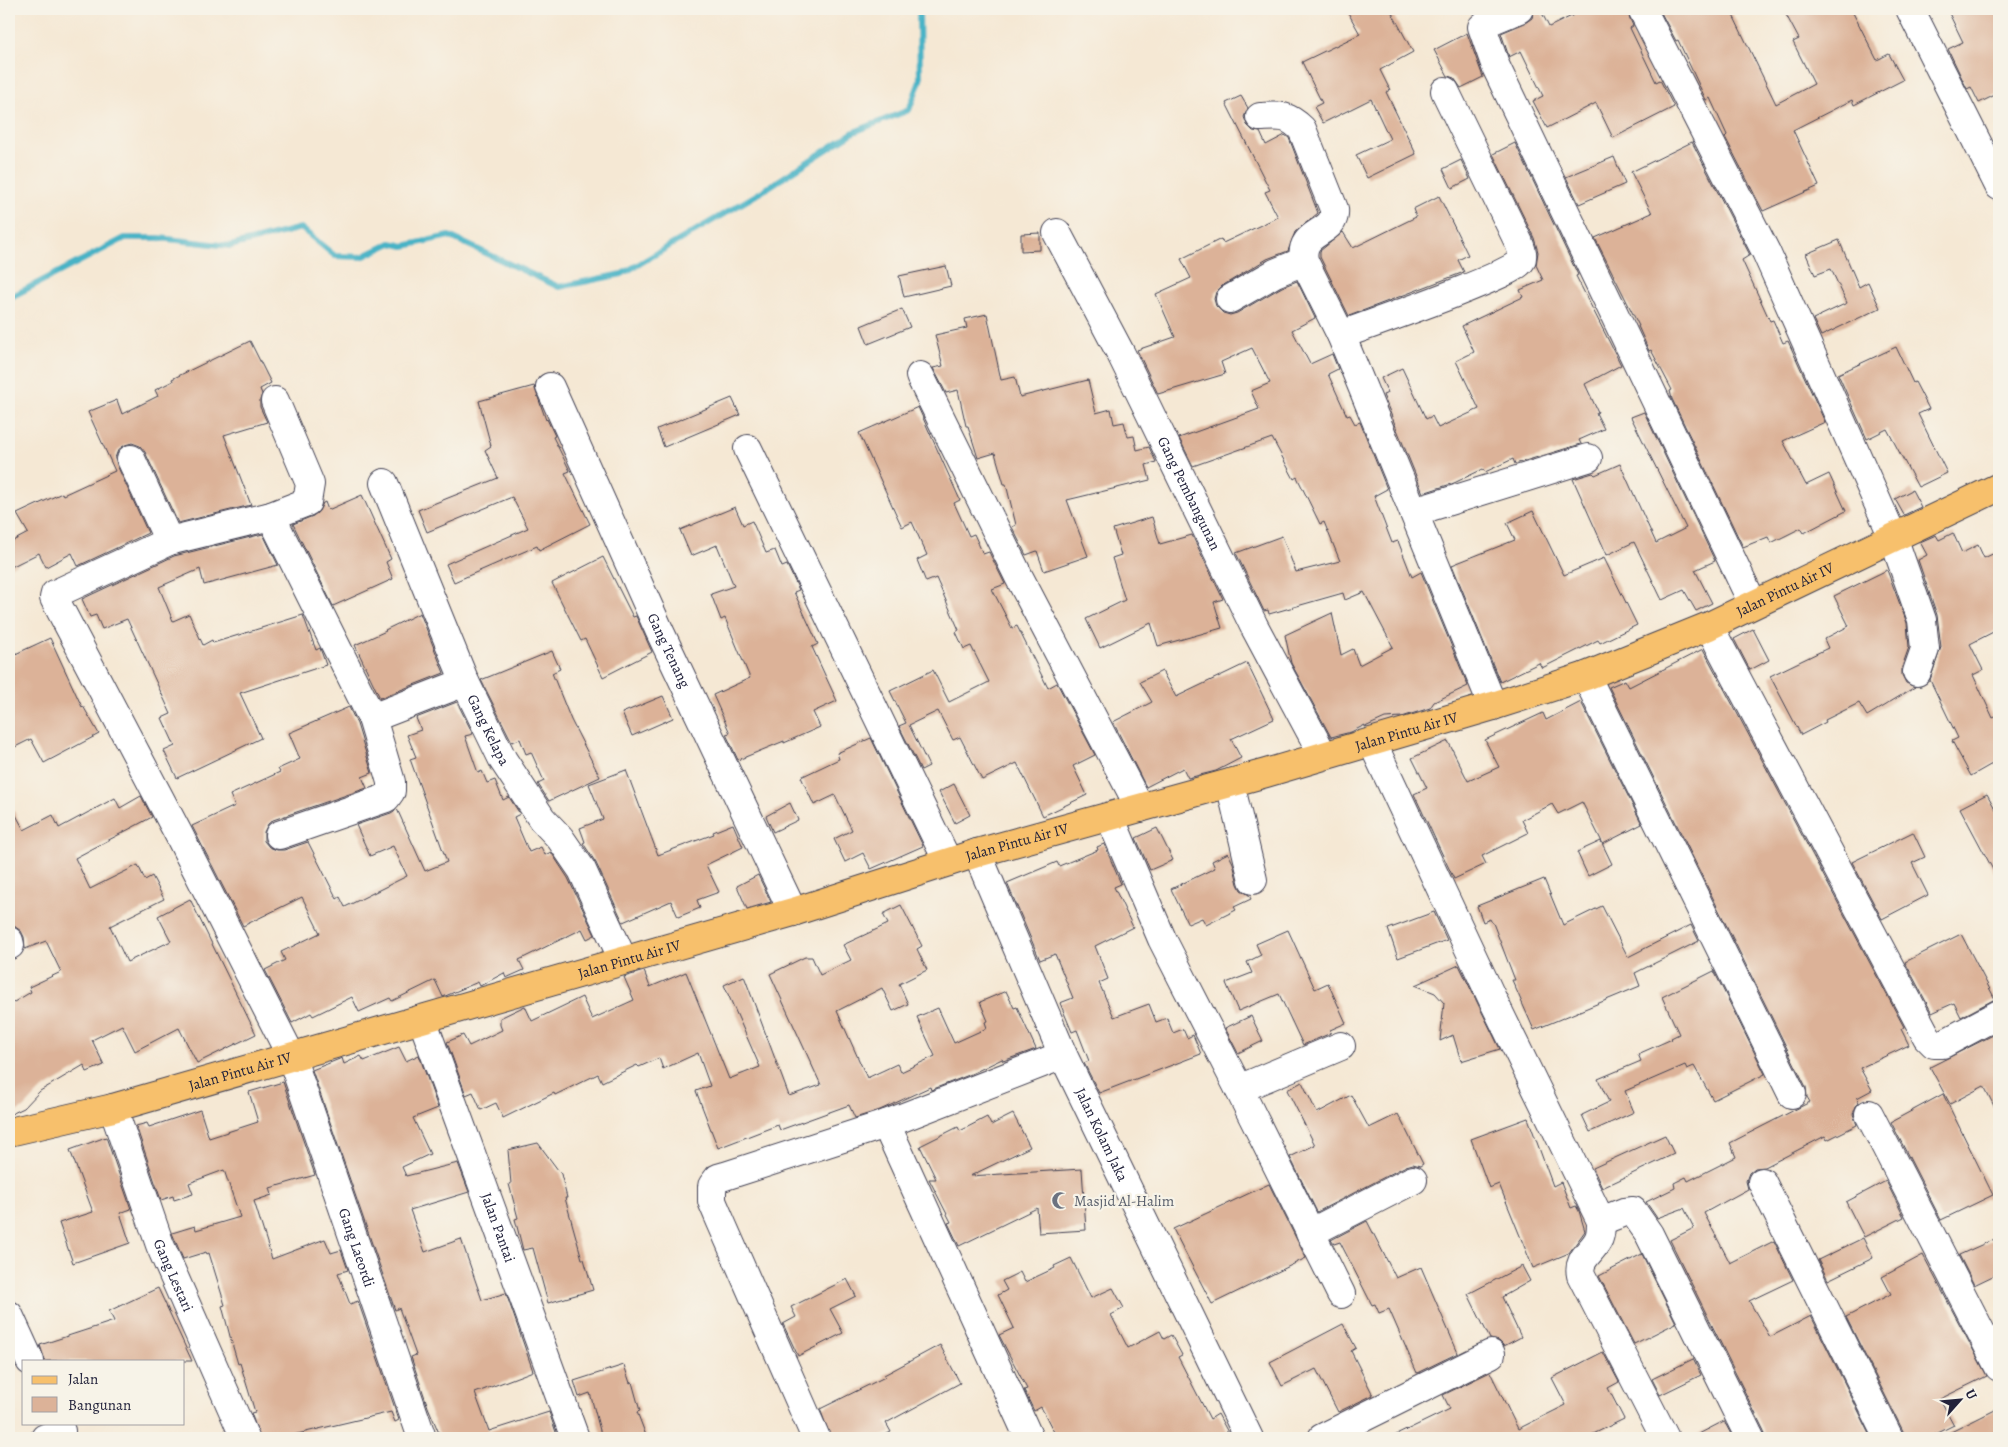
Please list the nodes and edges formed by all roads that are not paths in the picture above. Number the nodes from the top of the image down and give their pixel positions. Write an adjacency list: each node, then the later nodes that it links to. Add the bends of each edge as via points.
1 (1519, 9): 23 (street, via 1482,27 1496,67)
2 (1642, 9): 21 (street, via 1766,252)
3 (1910, 9): 6 (street)
4 (1446, 91): 10 (street, via 1519,243 1521,262 1478,284)
5 (1260, 117): 8 (street, via 1292,119 1302,129 1334,209 1332,223 1305,242)
6 (1999, 186)
7 (1057, 233): 31 (street, Gang Pembangunan, via 1121,354 1254,626)
8 (1304, 261): 9 (street); 10 (street)
9 (1230, 298)
10 (1341, 335): 19 (street)
11 (920, 376): 33 (street, via 1019,577)
12 (550, 387): 39 (street, Gang Tenang, via 660,632)
13 (275, 401): 20 (street, via 310,484 307,502)
14 (748, 449): 37 (street)
15 (1588, 458): 19 (street)
16 (131, 459): 22 (street)
17 (384, 483): 27 (street, Gang Kelapa)
18 (1999, 487): 21 (main road, Jalan Pintu Air IV)
19 (1414, 512): 28 (street)
20 (271, 516): 22 (street); 29 (street)
21 (1893, 537): 23 (main road, Jalan Pintu Air IV); 25 (street, via 1922,620 1925,649)
22 (169, 541): 45 (street, Gang Laeordi, via 55,594 54,598)
23 (1753, 604): 24 (main road, Jalan Pintu Air IV)
24 (1709, 626): 26 (main road, Jalan Pintu Air IV); 41 (street, via 1927,1037 1934,1044 1943,1044)
25 (1916, 672)
26 (1586, 676): 28 (main road, Jalan Pintu Air IV); 47 (street)
27 (465, 682): 29 (street); 40 (street, Gang Kelapa, via 518,786 582,870)
28 (1493, 706): 30 (main road, Jalan Pintu Air IV)
29 (372, 718): 35 (street, via 391,782 391,791 386,798)
30 (1372, 742): 31 (main road, Jalan Pintu Air IV); 54 (street)
31 (1323, 755): 32 (main road, Jalan Pintu Air IV)
32 (1230, 783): 33 (main road, Jalan Pintu Air IV); 38 (street)
33 (1140, 808): 34 (main road, Jalan Pintu Air IV)
34 (1110, 817): 36 (main road, Jalan Pintu Air IV); 46 (street, via 1162,939)
35 (279, 835)
36 (977, 854): 37 (main road, Jalan Pintu Air IV); 44 (street, Jalan Kolam Jaka)
37 (948, 862): 39 (main road, Jalan Pintu Air IV)
38 (1253, 880)
39 (793, 912): 40 (main road, Jalan Pintu Air IV)
40 (623, 960): 42 (main road, Jalan Pintu Air IV)
41 (1999, 1014)
42 (422, 1019): 45 (main road, Jalan Pintu Air IV); 63 (street, Jalan Pantai)
43 (1341, 1046): 46 (street)
44 (1063, 1055): 50 (street); 66 (street, Jalan Kolam Jaka)
45 (291, 1056): 48 (main road, Jalan Pintu Air IV); 62 (street, Gang Laeordi)
46 (1239, 1089): 55 (street)
47 (1792, 1094)
48 (113, 1108): 51 (main road, Jalan Pintu Air IV); 61 (street, Gang Lestari, via 160,1245)
49 (1869, 1114): 60 (street)
50 (886, 1124): 64 (street, via 718,1178 712,1186 712,1201); 65 (street)
51 (9, 1132)
52 (1413, 1180): 55 (street)
53 (1762, 1182): 70 (street)
54 (1601, 1221): 68 (street, via 1598,1240 1580,1264 1581,1275); 69 (street, via 1624,1212 1633,1211 1638,1216)
55 (1310, 1233): 56 (street)
56 (1341, 1294)
57 (9, 1315): 59 (street)
58 (1491, 1354): 67 (street)
59 (30, 1360)
60 (1999, 1367)
61 (245, 1438)
62 (422, 1438)
63 (575, 1438)
64 (816, 1438)
65 (1029, 1438)
66 (1249, 1438)
67 (1322, 1438)
68 (1665, 1438)
69 (1750, 1438)
70 (1889, 1438)

